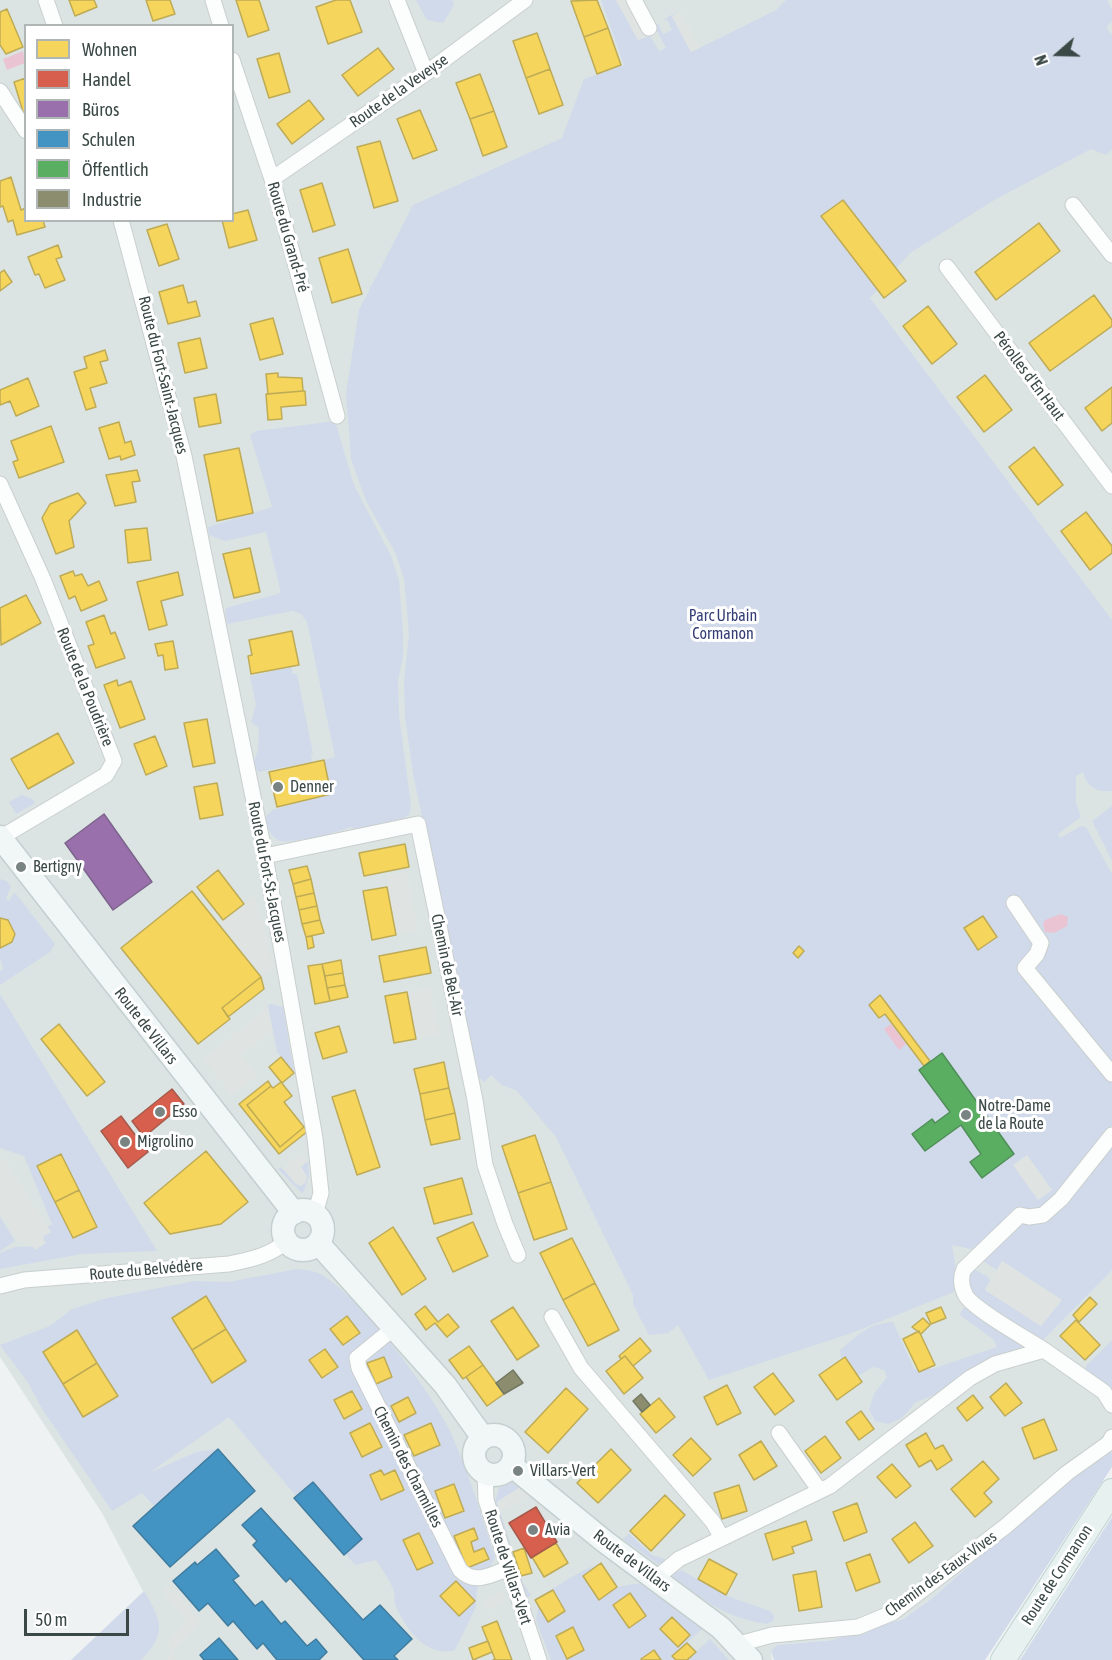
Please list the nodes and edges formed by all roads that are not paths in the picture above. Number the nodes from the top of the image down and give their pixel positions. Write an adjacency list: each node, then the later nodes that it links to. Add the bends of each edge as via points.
1 (46, 0): 6 (street)
2 (213, 0): 7 (street)
3 (397, 0): 10 (street)
4 (525, 0): 10 (street, Route de la Veveyse)
5 (634, 0): 8 (street)
6 (54, 24)
7 (220, 24)
8 (650, 28)
9 (234, 66): 13 (street, Route du Grand-Pré)
10 (426, 73): 13 (street, Route de la Veveyse)
11 (0, 91): 12 (street)
12 (24, 128)
13 (272, 179): 18 (street, Route du Grand-Pré)
14 (1073, 205): 16 (street)
15 (122, 222): 21 (street, Route du Fort-Saint-Jacques, via 181,444)
16 (1112, 255)
17 (947, 267): 20 (street, Pérolles d'En Haut)
18 (337, 416)
19 (0, 484): 22 (street, Route de la Poudrière, via 43,579 114,761 106,775)
20 (1112, 486)
21 (198, 530): 23 (street, Route du Fort-St-Jacques)
22 (0, 837): 27 (main road, Route de Villars)
23 (264, 856): 27 (street, Route du Fort-St-Jacques, via 315,1138 321,1193); 30 (street, Chemin de Bel-Air, via 418,824 485,1165)
24 (1014, 903): 25 (street, via 1041,943 1025,968)
25 (1112, 1074)
26 (1112, 1135): 34 (street, via 1061,1199 1043,1215 1020,1215 961,1276 962,1287 971,1302)
27 (305, 1214): 28 (main road, via 284,1228); 29 (main road, via 323,1228)
28 (287, 1241): 29 (main road, via 302,1250); 31 (street, Route du Belvédère, via 262,1257 229,1264 24,1280)
29 (318, 1243): 33 (main road)
30 (518, 1255)
31 (0, 1286)
32 (552, 1317): 43 (street, via 581,1368 714,1522)
33 (395, 1327): 38 (main road, via 445,1385); 44 (street, Chemin des Charmilles, via 357,1358 359,1368 460,1570 478,1579)
34 (1044, 1350): 35 (street, via 1104,1392); 41 (street, via 995,1364 970,1378 934,1402 854,1470)
35 (1112, 1405)
36 (779, 1433): 41 (street)
37 (1112, 1437): 46 (street, Chemin des Eaux-Vives, via 892,1613 858,1627 772,1635)
38 (483, 1438): 39 (main road, via 496,1435 508,1440 513,1452); 40 (main road, via 474,1456)
39 (511, 1465): 40 (main road, via 502,1473); 45 (main road, Route de Villars)
40 (485, 1473): 44 (street, Route de Villars-Vert, via 486,1500)
41 (820, 1491): 43 (street)
42 (1112, 1491): 48 (main road, Route de Cormanon)
43 (722, 1538): 45 (street, via 678,1559)
44 (509, 1568): 47 (street, Route de Villars-Vert)
45 (655, 1579): 46 (main road, Route de Villars)
46 (745, 1652)
47 (539, 1660)
48 (1003, 1660)

